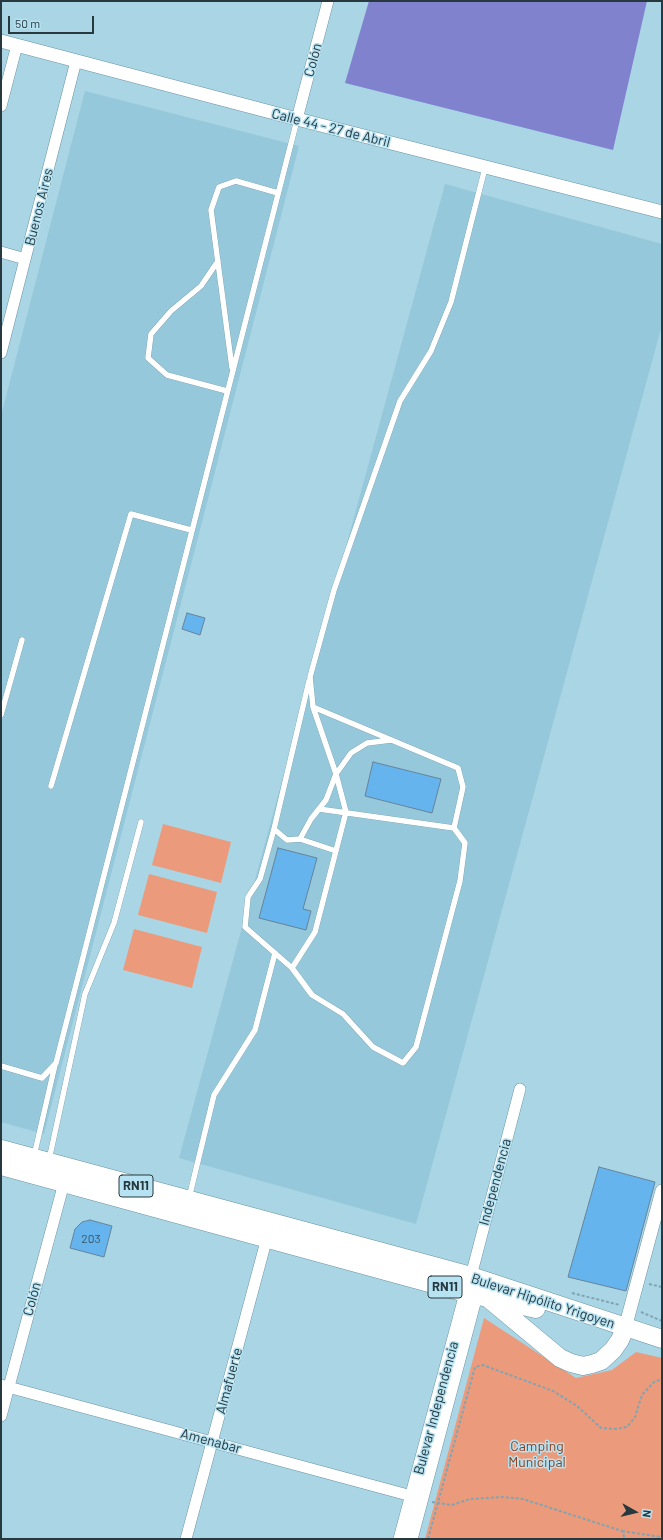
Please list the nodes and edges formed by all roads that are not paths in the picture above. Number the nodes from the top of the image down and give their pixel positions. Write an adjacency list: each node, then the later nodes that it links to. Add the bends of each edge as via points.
1 (328, 1): 6 (street, Colón)
2 (1, 40): 3 (street, Calle 44 - 27 de Abril)
3 (17, 45): 4 (street, Calle 44 - 27 de Abril); 5 (street)
4 (76, 61): 6 (street, Calle 44 - 27 de Abril); 11 (street, Buenos Aires)
5 (1, 106)
6 (297, 119): 7 (street, Calle 44 - 27 de Abril); 8 (lane)
7 (486, 167): 9 (street, Calle 44 - 27 de Abril); 18 (lane, via 451,302 431,351 400,401 334,590)
8 (278, 193): 12 (lane, via 236,180 220,187 211,210); 14 (lane)
9 (662, 212)
10 (1, 252): 11 (street)
11 (25, 259): 13 (street, Buenos Aires)
12 (218, 261): 14 (lane); 15 (lane, via 200,286 171,311 151,334 148,358 167,375)
13 (1, 353)
14 (232, 371): 15 (lane)
15 (227, 391): 16 (lane)
16 (191, 530): 23 (lane, via 131,514); 33 (lane)
17 (22, 640): 20 (lane)
18 (310, 678): 19 (lane); 28 (lane)
19 (313, 707): 21 (lane); 22 (lane)
20 (1, 715)
21 (392, 740): 22 (lane, via 367,743 351,753); 27 (lane, via 458,768 462,787)
22 (336, 774): 24 (lane, via 326,800); 25 (lane)
23 (51, 786)
24 (319, 809): 25 (lane); 29 (lane)
25 (346, 812): 27 (lane); 30 (lane)
26 (141, 822): 37 (lane, via 114,922 85,994)
27 (454, 828): 32 (lane, via 465,843 460,881 416,1047 403,1064 372,1047 343,1014 312,995)
28 (274, 829): 29 (lane, via 287,840); 31 (lane, via 260,879 248,897 245,927)
29 (300, 838): 30 (lane)
30 (336, 851): 32 (lane, via 315,932)
31 (274, 953): 32 (lane); 41 (lane, via 255,1030 214,1095)
32 (292, 968)
33 (56, 1063): 34 (lane, via 42,1078); 37 (lane)
34 (1, 1066)
35 (520, 1089): 44 (street, Independencia)
36 (1, 1149): 37 (highway, Bulevar Hipólito Yrigoyen / RN11)
37 (41, 1160): 41 (highway, Bulevar Hipólito Yrigoyen / RN11)
38 (1, 1166): 39 (highway, Bulevar Hipólito Yrigoyen / RN11)
39 (64, 1183): 43 (highway, Bulevar Hipólito Yrigoyen / RN11); 47 (street, Colón)
40 (662, 1191): 42 (street)
41 (188, 1200): 43 (highway, Bulevar Hipólito Yrigoyen / RN11)
42 (660, 1207): 45 (street)
43 (268, 1235): 44 (highway, Bulevar Hipólito Yrigoyen / RN11); 49 (street, Almafuerte)
44 (476, 1288): 45 (highway, Bulevar Hipólito Yrigoyen / RN11); 45 (highway, RN11, via 560,1358 571,1363 584,1366 601,1361 613,1350); 50 (street, Bulevar Independencia)
45 (625, 1328): 46 (highway, RN11)
46 (662, 1339)
47 (5, 1386): 48 (street, Colón); 49 (street, Amenabar)
48 (1, 1416)
49 (212, 1442): 50 (street, Amenabar); 51 (street, Almafuerte)
50 (417, 1497): 52 (street, Bulevar Independencia); 53 (street, Bulevar Independencia)
51 (186, 1539)
52 (400, 1539)
53 (411, 1539)

